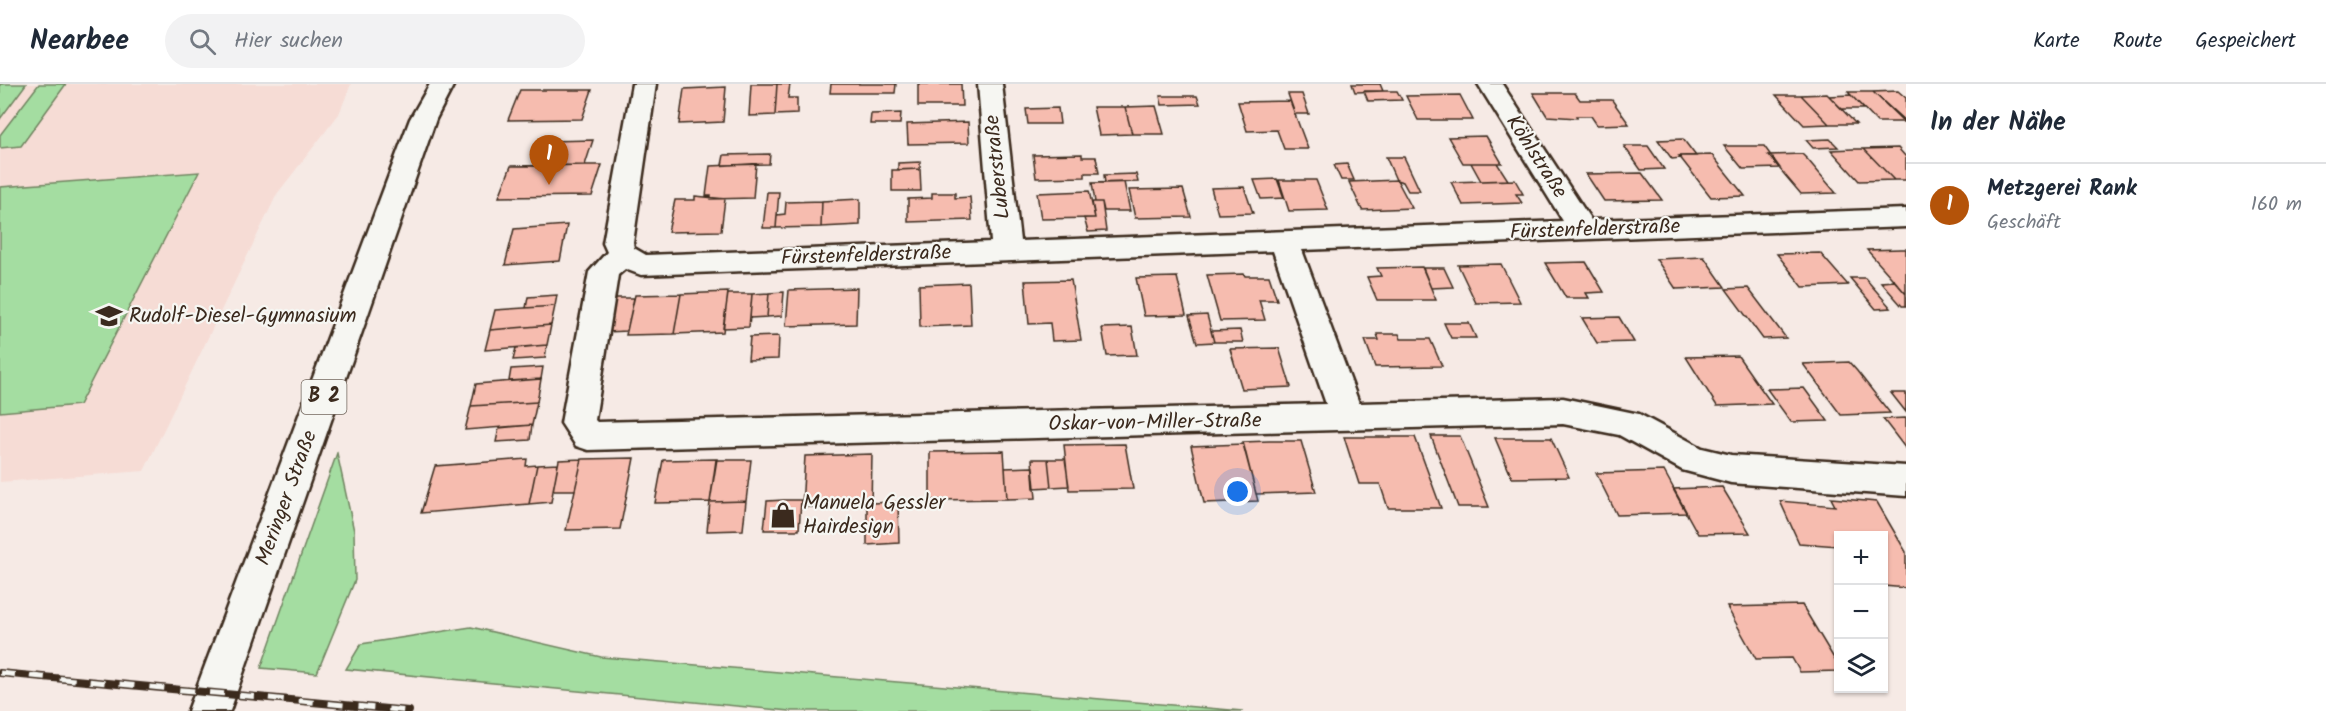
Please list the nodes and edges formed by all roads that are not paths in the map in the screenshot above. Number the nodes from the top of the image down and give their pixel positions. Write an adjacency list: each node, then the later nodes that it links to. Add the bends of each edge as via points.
1 (442, 84): 12 (street, Meringer Straße / B 2, via 423,119)
2 (644, 84): 9 (street, via 618,243)
3 (990, 84): 8 (street, Luberstraße)
4 (1490, 84): 6 (street, Köhlstraße)
5 (1906, 218): 6 (street, Fürstenfelderstraße)
6 (1583, 230): 7 (street, Fürstenfelderstraße)
7 (1284, 241): 8 (street, Fürstenfelderstraße); 10 (street)
8 (1006, 250): 9 (street, Fürstenfelderstraße, via 641,265)
9 (622, 254): 10 (street, Oskar-von-Miller-Straße, via 604,272 578,423 588,436)
10 (1348, 418): 11 (street, Oskar-von-Miller-Straße, via 1563,411 1627,423 1694,460 1731,470)
11 (1906, 481)
12 (209, 711)

